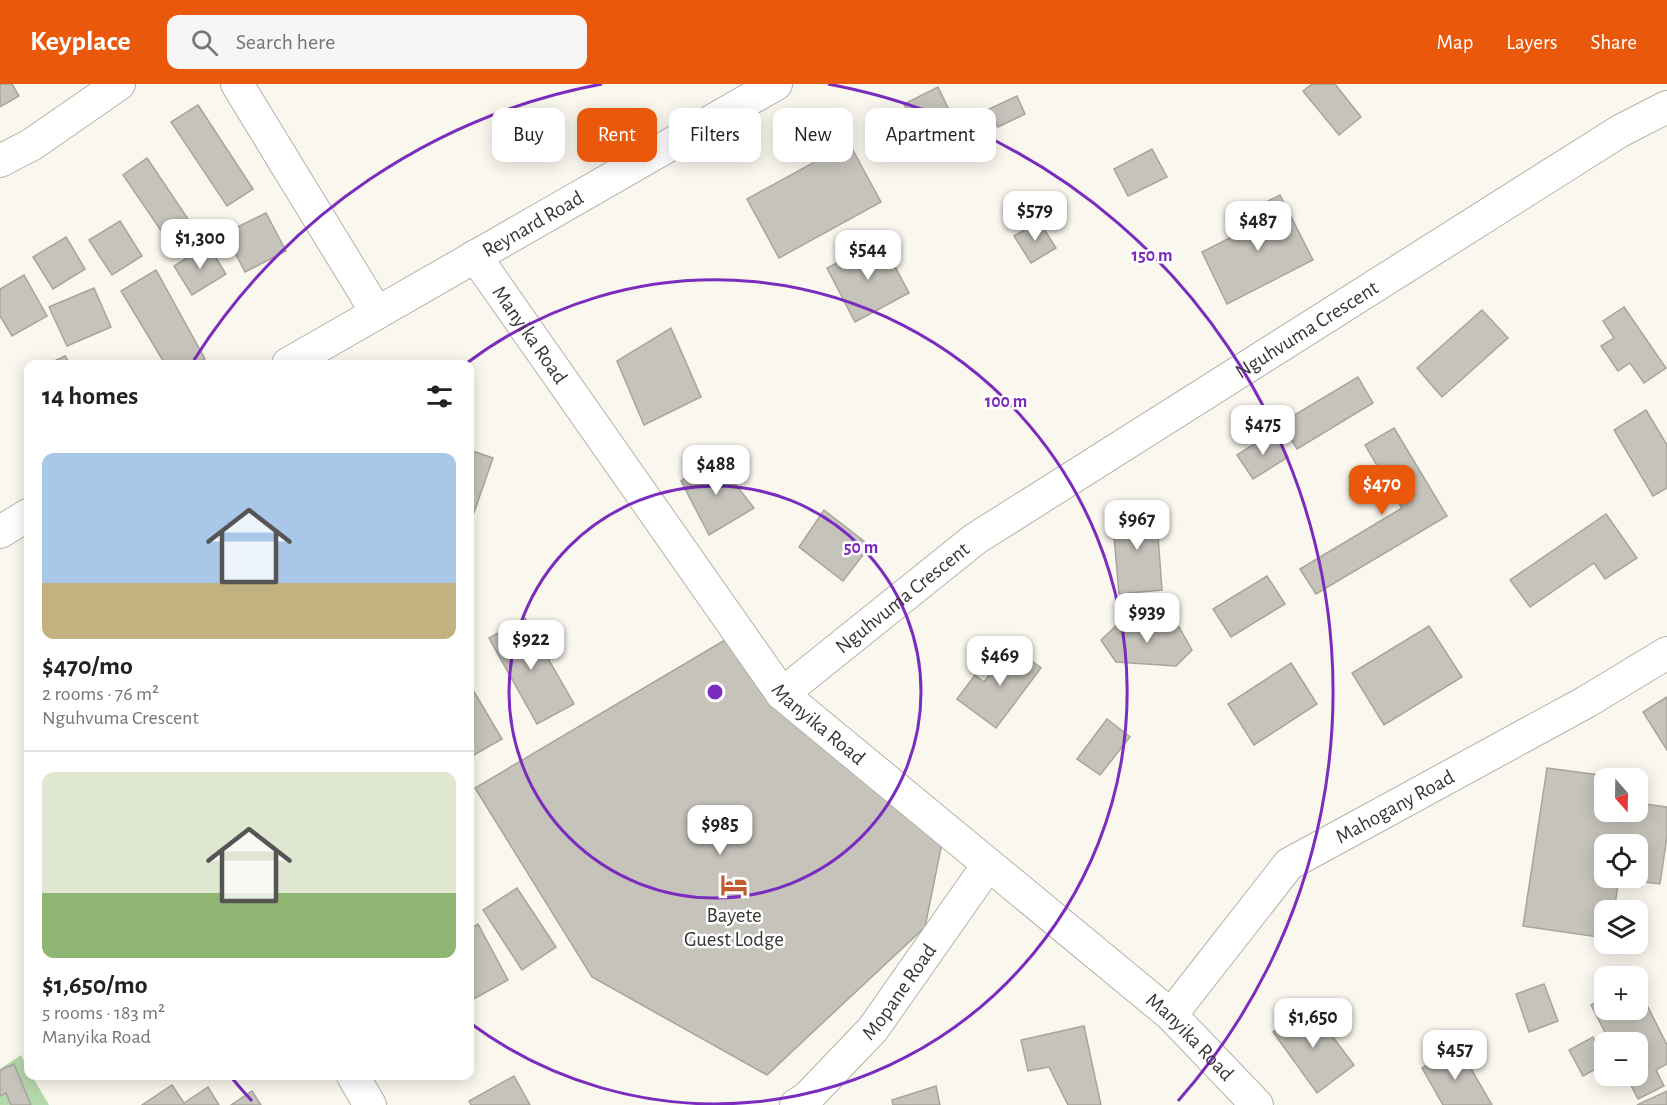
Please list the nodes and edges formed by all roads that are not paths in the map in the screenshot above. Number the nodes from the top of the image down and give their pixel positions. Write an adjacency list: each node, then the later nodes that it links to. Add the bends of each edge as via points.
1 (119, 84): 5 (street, via 31,145)
2 (237, 84): 7 (street)
3 (776, 84): 6 (street, Reynard Road)
4 (1667, 107): 10 (street, Nguhvuma Crescent, via 1620,131 975,539)
5 (0, 161)
6 (476, 256): 7 (street, Reynard Road); 10 (street, Manyika Road)
7 (377, 313): 8 (street, Reynard Road)
8 (295, 360)
9 (1667, 654): 12 (street, Mahogany Road, via 1289,864)
10 (782, 694): 11 (street, Manyika Road)
11 (988, 865): 12 (street, Manyika Road); 15 (street, Mopane Road, via 873,1029)
12 (1171, 1015): 16 (street, Manyika Road)
13 (355, 1080): 14 (street)
14 (370, 1105)
15 (796, 1105)
16 (1257, 1105)

